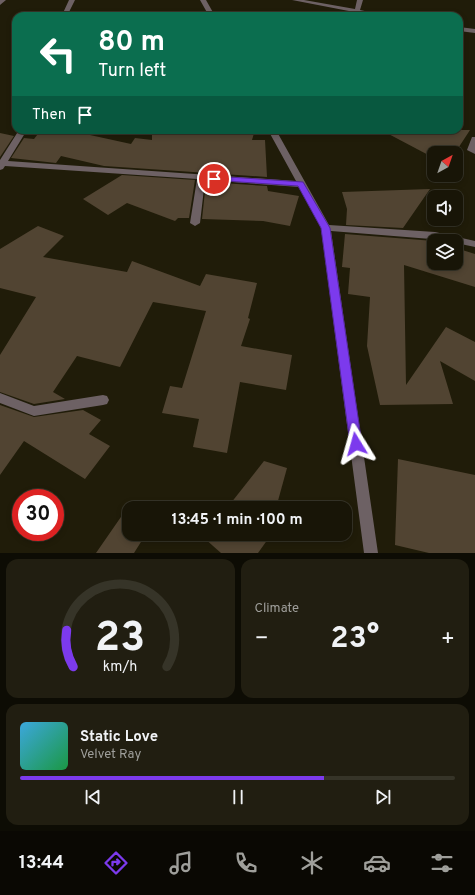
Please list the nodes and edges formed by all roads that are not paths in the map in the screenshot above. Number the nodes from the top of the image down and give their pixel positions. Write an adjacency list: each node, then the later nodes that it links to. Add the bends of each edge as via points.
1 (3, 0): 6 (street)
2 (72, 0): 7 (street)
3 (203, 0): 8 (street)
4 (295, 0): 9 (street)
5 (360, 0): 10 (street)
6 (0, 3)
7 (66, 12)
8 (210, 12)
9 (348, 12)
10 (357, 12)
11 (463, 30): 12 (street)
12 (475, 31)
13 (20, 134): 17 (street)
14 (274, 134): 19 (street)
15 (475, 139): 16 (street, via 471,150)
16 (475, 152)
17 (1, 165): 18 (street)
18 (201, 178): 19 (street); 20 (street)
19 (301, 184): 21 (street)
20 (195, 223)
21 (326, 228): 22 (street, via 435,235); 25 (street)
22 (475, 244)
23 (0, 398): 24 (street, via 34,412)
24 (103, 400)
25 (371, 553)

